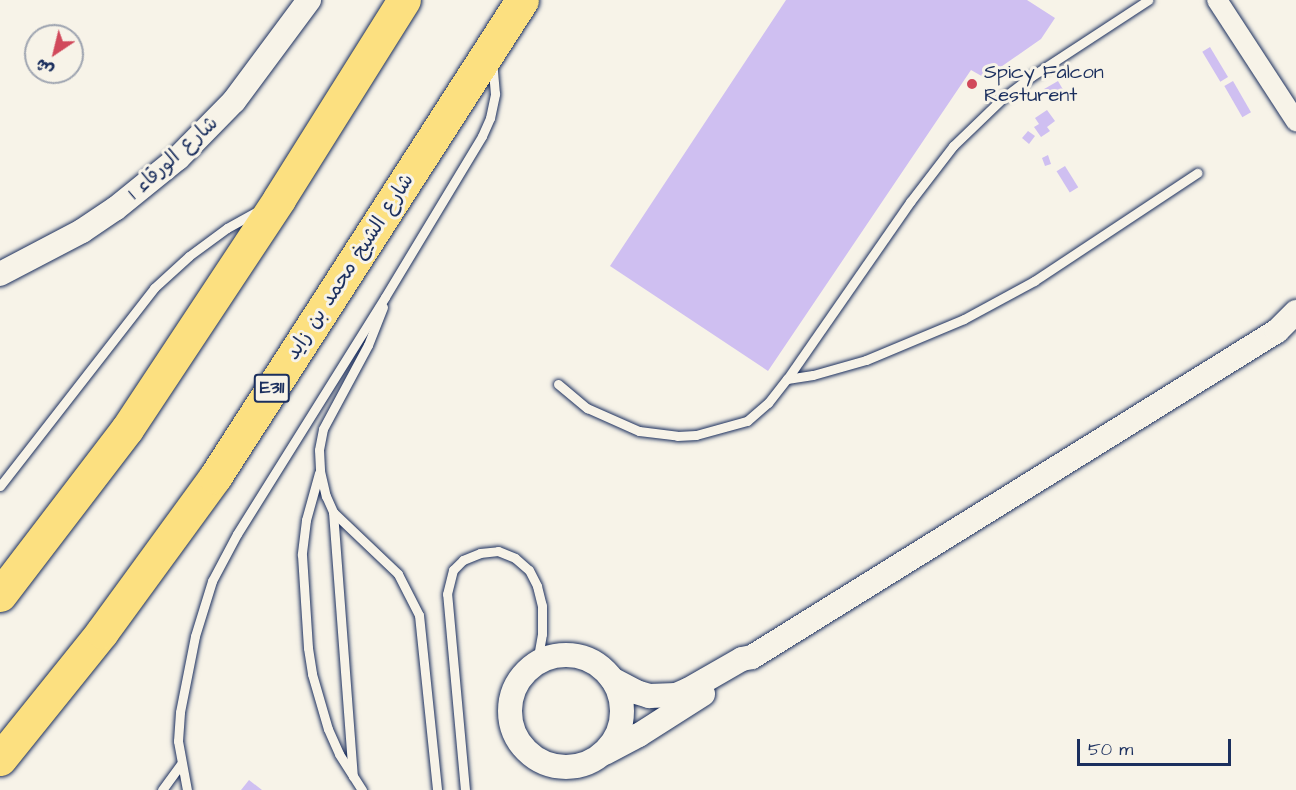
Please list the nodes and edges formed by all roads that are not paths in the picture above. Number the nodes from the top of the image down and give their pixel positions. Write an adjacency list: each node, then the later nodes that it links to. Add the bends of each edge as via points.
1 (309, 0): 10 (street, شارع الورقاء 1, via 234,101 178,158 82,231)
2 (404, 0): 9 (highway)
3 (522, 0): 6 (highway, شارع الشيخ محمد بن زايد / E311)
4 (1148, 0): 14 (lane, via 1032,76 953,146)
5 (1217, 0): 7 (street)
6 (489, 51): 11 (lane, via 495,94 490,118); 24 (highway, شارع الشيخ محمد بن زايد / E311, via 215,477 102,632)
7 (1296, 121)
8 (1197, 173): 14 (lane, via 1034,281 964,319 866,360)
9 (279, 200): 17 (lane, via 227,228 154,288); 19 (highway, via 127,429)
10 (0, 274)
11 (385, 297): 16 (lane, via 376,329 323,429); 25 (lane, via 237,534 212,581 195,636 180,712)
12 (1296, 312): 13 (street)
13 (1286, 328): 20 (street)
14 (787, 379): 15 (lane, via 747,421 715,432 677,436 639,431 612,422)
15 (558, 384)
16 (320, 471): 18 (lane); 26 (lane, via 306,520 302,555 308,648 328,729)
17 (0, 486)
18 (333, 512): 26 (lane); 30 (lane, via 398,574 419,615)
19 (0, 595)
20 (752, 657): 22 (street, via 676,695 649,696); 23 (street, via 741,670)
21 (537, 662): 22 (street, via 553,656 586,658); 23 (street, via 522,674 509,709 511,728 520,745 534,759 561,767 589,763); 31 (lane, via 542,606 529,570 515,558 498,552 480,553 463,560 453,570 447,594)
22 (612, 679): 23 (street, via 621,697 623,717 617,736)
23 (605, 753)
24 (0, 759)
25 (181, 764): 27 (lane); 28 (lane)
26 (353, 778): 29 (lane)
27 (162, 790)
28 (187, 790)
29 (362, 790)
30 (437, 790)
31 (465, 790)

